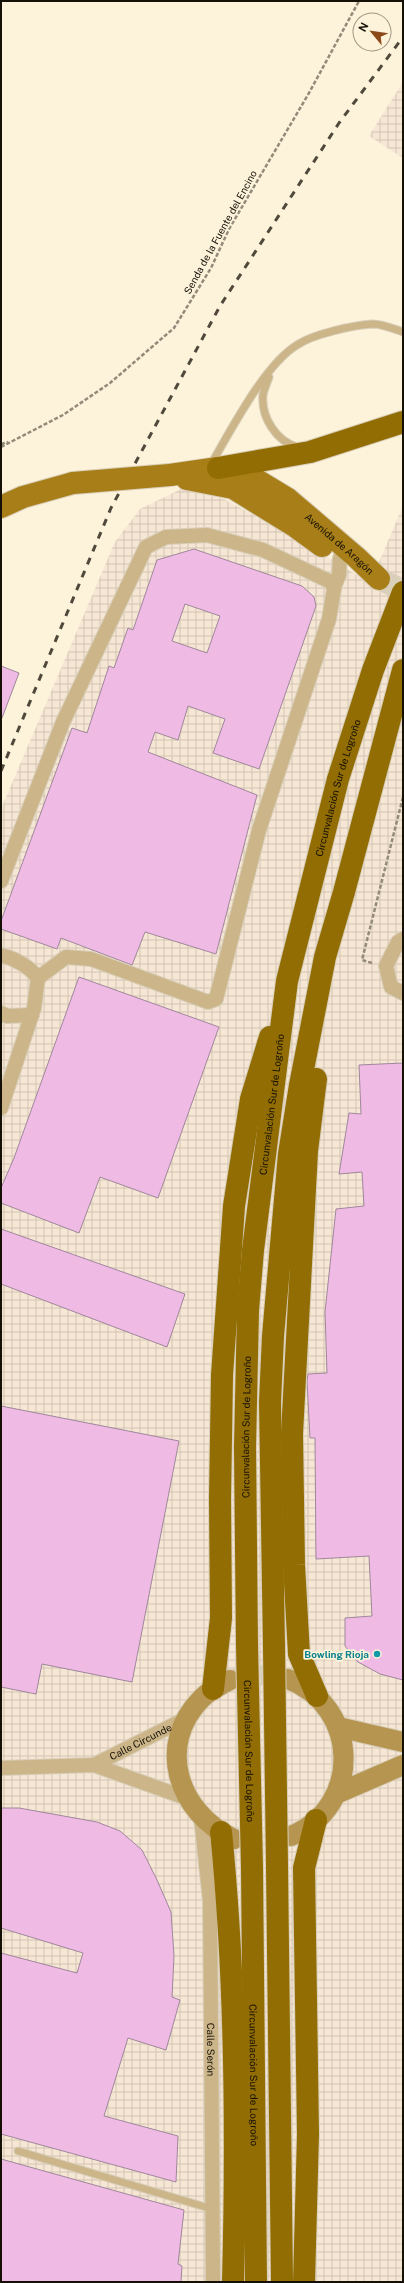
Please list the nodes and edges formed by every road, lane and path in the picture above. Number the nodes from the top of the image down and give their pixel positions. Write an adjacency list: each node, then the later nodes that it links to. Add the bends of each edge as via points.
1 (359, 1): 5 (path, Senda de la Fuente del Encino, via 309,93 229,229 211,268 174,328 110,383 63,415)
2 (403, 332): 3 (lane, via 374,324 318,336 297,345)
3 (271, 369): 8 (lane, via 263,395 270,425 274,433 291,446); 9 (lane, via 235,422)
4 (403, 422): 8 (highway)
5 (13, 441): 6 (path); 7 (path, Senda de la Fuente del Encino)
6 (1, 444)
7 (1, 447)
8 (310, 452): 9 (highway)
9 (207, 473): 10 (main road, Avenida de Aragón, bridge, via 73,482 23,497); 11 (main road, Avenida de Aragón, via 296,527); 11 (main road, Avenida de Aragón, via 250,476 288,499 379,579)
10 (1, 507)
11 (340, 558): 12 (street, via 340,575)
12 (334, 587): 16 (street, via 326,578 263,550 207,535 166,537 146,547 63,722); 21 (street, via 329,619 259,830 216,999 208,1002 91,959 66,957)
13 (403, 592): 22 (highway, Circunvalación Sur de Logroño, via 373,670 338,780)
14 (403, 670): 17 (highway)
15 (403, 797): 20 (path, via 362,960)
16 (1, 881)
17 (344, 892): 29 (highway, via 307,1151 292,1434 298,1654); 47 (highway, bridge, via 325,957 289,1154 273,1336 270,1402)
18 (403, 939): 20 (street, via 398,942)
19 (1, 955): 21 (street, via 16,959 31,969)
20 (386, 966): 23 (street, via 391,987)
21 (38, 978): 25 (street)
22 (287, 981): 28 (highway, via 250,1099 234,1206 222,1376); 46 (highway, Circunvalación Sur de Logroño, bridge, via 253,1250 248,1310 245,1447)
23 (403, 993)
24 (1, 1013): 25 (street, via 7,1016)
25 (32, 1015): 26 (street)
26 (1, 1108)
27 (288, 1679): 29 (main road, via 299,1683)
28 (221, 1684): 30 (main road, via 202,1697)
29 (317, 1696): 31 (main road, via 330,1711)
30 (187, 1718): 33 (street, Calle Circunde); 37 (main road, via 177,1744 177,1772)
31 (338, 1727): 32 (main road); 36 (main road, via 344,1749 343,1772)
32 (403, 1742)
33 (94, 1765): 35 (street, Calle Circunde); 37 (street, Calle Circunde)
34 (403, 1765): 36 (main road)
35 (1, 1768)
36 (336, 1794): 39 (main road, via 328,1808)
37 (186, 1798): 38 (main road)
38 (201, 1818): 40 (main road); 43 (street, Calle Serón, via 210,1901)
39 (316, 1820): 41 (main road); 48 (highway, via 304,1868 308,2134)
40 (227, 1836): 45 (highway, via 236,2175)
41 (291, 1836)
42 (18, 2151): 43 (lane)
43 (212, 2209): 44 (street, Calle Serón)
44 (213, 2282)
45 (233, 2282)
46 (256, 2282)
47 (282, 2282)
48 (304, 2282)

